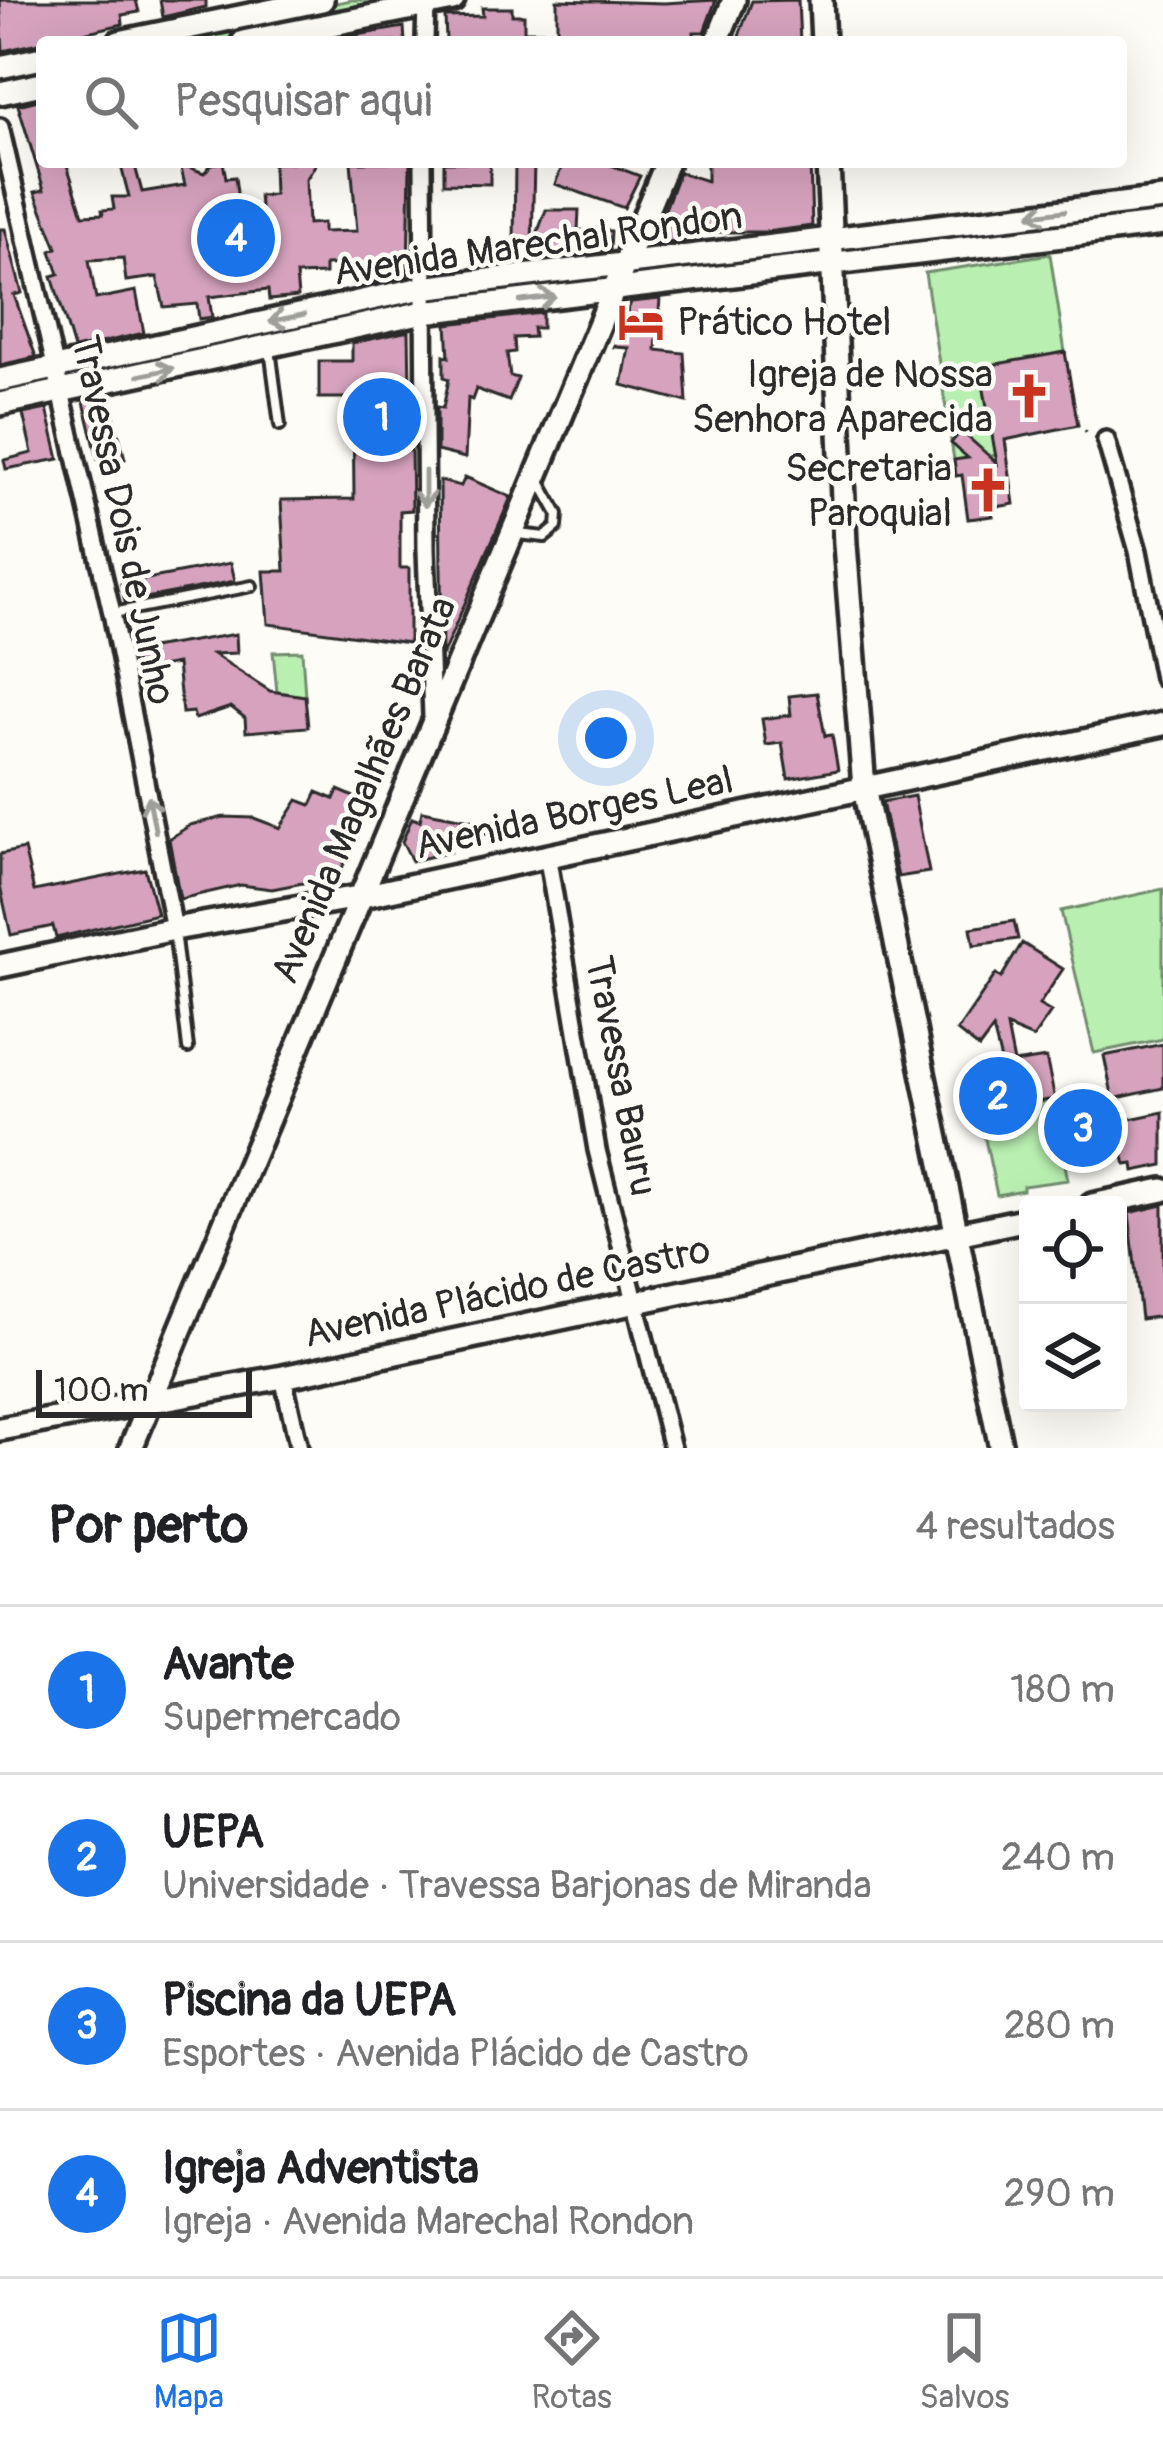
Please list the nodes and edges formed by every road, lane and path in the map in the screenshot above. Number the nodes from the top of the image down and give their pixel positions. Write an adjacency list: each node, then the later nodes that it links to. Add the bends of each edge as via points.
1 (322, 0): 6 (main road)
2 (453, 0): 5 (main road)
3 (734, 0): 9 (main road)
4 (821, 0): 10 (main road)
5 (426, 2): 7 (main road); 8 (street)
6 (148, 36)
7 (270, 36)
8 (425, 36)
9 (719, 36)
10 (823, 36)
11 (36, 59): 12 (main road)
12 (0, 67)
13 (36, 85): 14 (main road)
14 (0, 93)
15 (0, 127): 29 (street, Travessa Dois de Junho)
16 (423, 168): 24 (street)
17 (665, 168): 23 (main road, Avenida Magalhães Barata)
18 (828, 168): 22 (main road)
19 (1163, 199): 21 (main road, Avenida Marechal Rondon, one-way to 21)
20 (1163, 224): 21 (main road, Avenida Marechal Rondon)
21 (929, 239): 22 (main road, Avenida Marechal Rondon)
22 (831, 252): 23 (main road, Avenida Marechal Rondon); 25 (main road, Avenida Marechal Rondon); 42 (main road)
23 (625, 266): 24 (main road, Avenida Marechal Rondon); 25 (main road, Avenida Magalhães Barata)
24 (422, 288): 26 (street); 29 (main road, Avenida Marechal Rondon, one-way to 29)
25 (614, 290): 26 (main road, Avenida Marechal Rondon, one-way to 25); 35 (main road, Avenida Magalhães Barata)
26 (424, 312): 27 (main road, Avenida Marechal Rondon); 40 (street, one-way to 40)
27 (270, 346): 31 (main road, Avenida Marechal Rondon, one-way to 27); 33 (lane)
28 (1065, 352): 34 (path, via 1078,428)
29 (56, 368): 30 (main road, Avenida Marechal Rondon); 31 (street, Travessa Dois de Junho)
30 (0, 380)
31 (61, 392): 32 (main road, Avenida Marechal Rondon); 38 (street, Travessa Dois de Junho)
32 (0, 404)
33 (280, 425)
34 (1106, 440): 39 (street)
35 (535, 476): 36 (main road, Avenida Magalhães Barata); 36 (lane, via 551,496 557,527 544,537)
36 (511, 533): 40 (main road, Avenida Magalhães Barata)
37 (252, 586): 38 (lane)
38 (112, 613): 45 (street, Travessa Dois de Junho, one-way to 38)
39 (1163, 678)
40 (433, 719): 44 (main road, Avenida Magalhães Barata)
41 (1163, 725): 42 (main road, Avenida Borges Leal)
42 (864, 788): 43 (main road, Avenida Borges Leal); 51 (main road)
43 (547, 854): 44 (main road, Avenida Borges Leal); 52 (street, Travessa Bauru, via 597,1150)
44 (358, 896): 45 (main road, Avenida Borges Leal); 54 (main road, Avenida Magalhães Barata)
45 (174, 929): 46 (main road, Avenida Borges Leal); 47 (lane)
46 (0, 966)
47 (188, 1048)
48 (1163, 1190): 49 (main road)
49 (1127, 1198)
50 (1019, 1221): 51 (main road, Avenida Plácido de Castro)
51 (959, 1233): 52 (main road, Avenida Plácido de Castro); 59 (main road)
52 (637, 1300): 53 (main road, Avenida Plácido de Castro); 58 (street, Travessa Bauru)
53 (283, 1377): 54 (main road, Avenida Plácido de Castro); 57 (street)
54 (149, 1403): 55 (main road, Avenida Plácido de Castro); 56 (main road, Avenida Magalhães Barata)
55 (0, 1429)
56 (131, 1448)
57 (298, 1448)
58 (672, 1448)
59 (1001, 1448)

